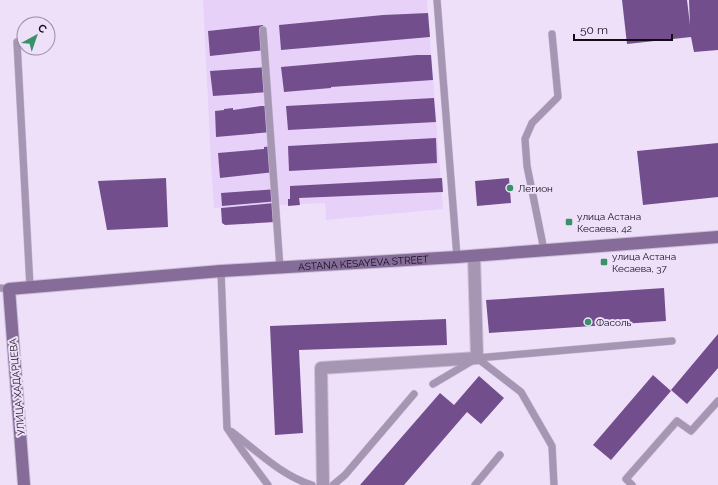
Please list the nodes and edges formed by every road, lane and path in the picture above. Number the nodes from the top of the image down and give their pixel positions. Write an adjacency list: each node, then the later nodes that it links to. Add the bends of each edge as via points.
1 (437, 0): 8 (lane)
2 (263, 30): 9 (lane)
3 (552, 34): 6 (lane, via 558,97 532,123 525,139 527,166)
4 (18, 56): 11 (lane)
5 (718, 237): 6 (street, ASTANA KESAYEVA STREET)
6 (544, 250): 7 (street, ASTANA KESAYEVA STREET)
7 (474, 256): 8 (street, ASTANA KESAYEVA STREET); 14 (street)
8 (457, 258): 9 (street, ASTANA KESAYEVA STREET)
9 (280, 268): 10 (street, ASTANA KESAYEVA STREET)
10 (221, 271): 11 (street, ASTANA KESAYEVA STREET); 18 (lane)
11 (30, 288): 12 (street, ASTANA KESAYEVA STREET)
12 (4, 289): 21 (street, УЛИЦА ХАДАРЦЕВА)
13 (672, 341): 14 (lane)
14 (477, 358): 15 (lane); 24 (street, via 321,368); 27 (lane, via 521,392 552,446)
15 (433, 384)
16 (414, 394): 25 (lane, via 345,475)
17 (718, 400): 28 (lane, via 691,431 678,421 626,479)
18 (227, 428): 20 (lane); 22 (lane)
19 (500, 455): 26 (lane)
20 (300, 483): 23 (lane)
21 (24, 485)
22 (268, 485)
23 (312, 485)
24 (323, 485)
25 (333, 485)
26 (475, 485)
27 (554, 485)
28 (632, 485)

